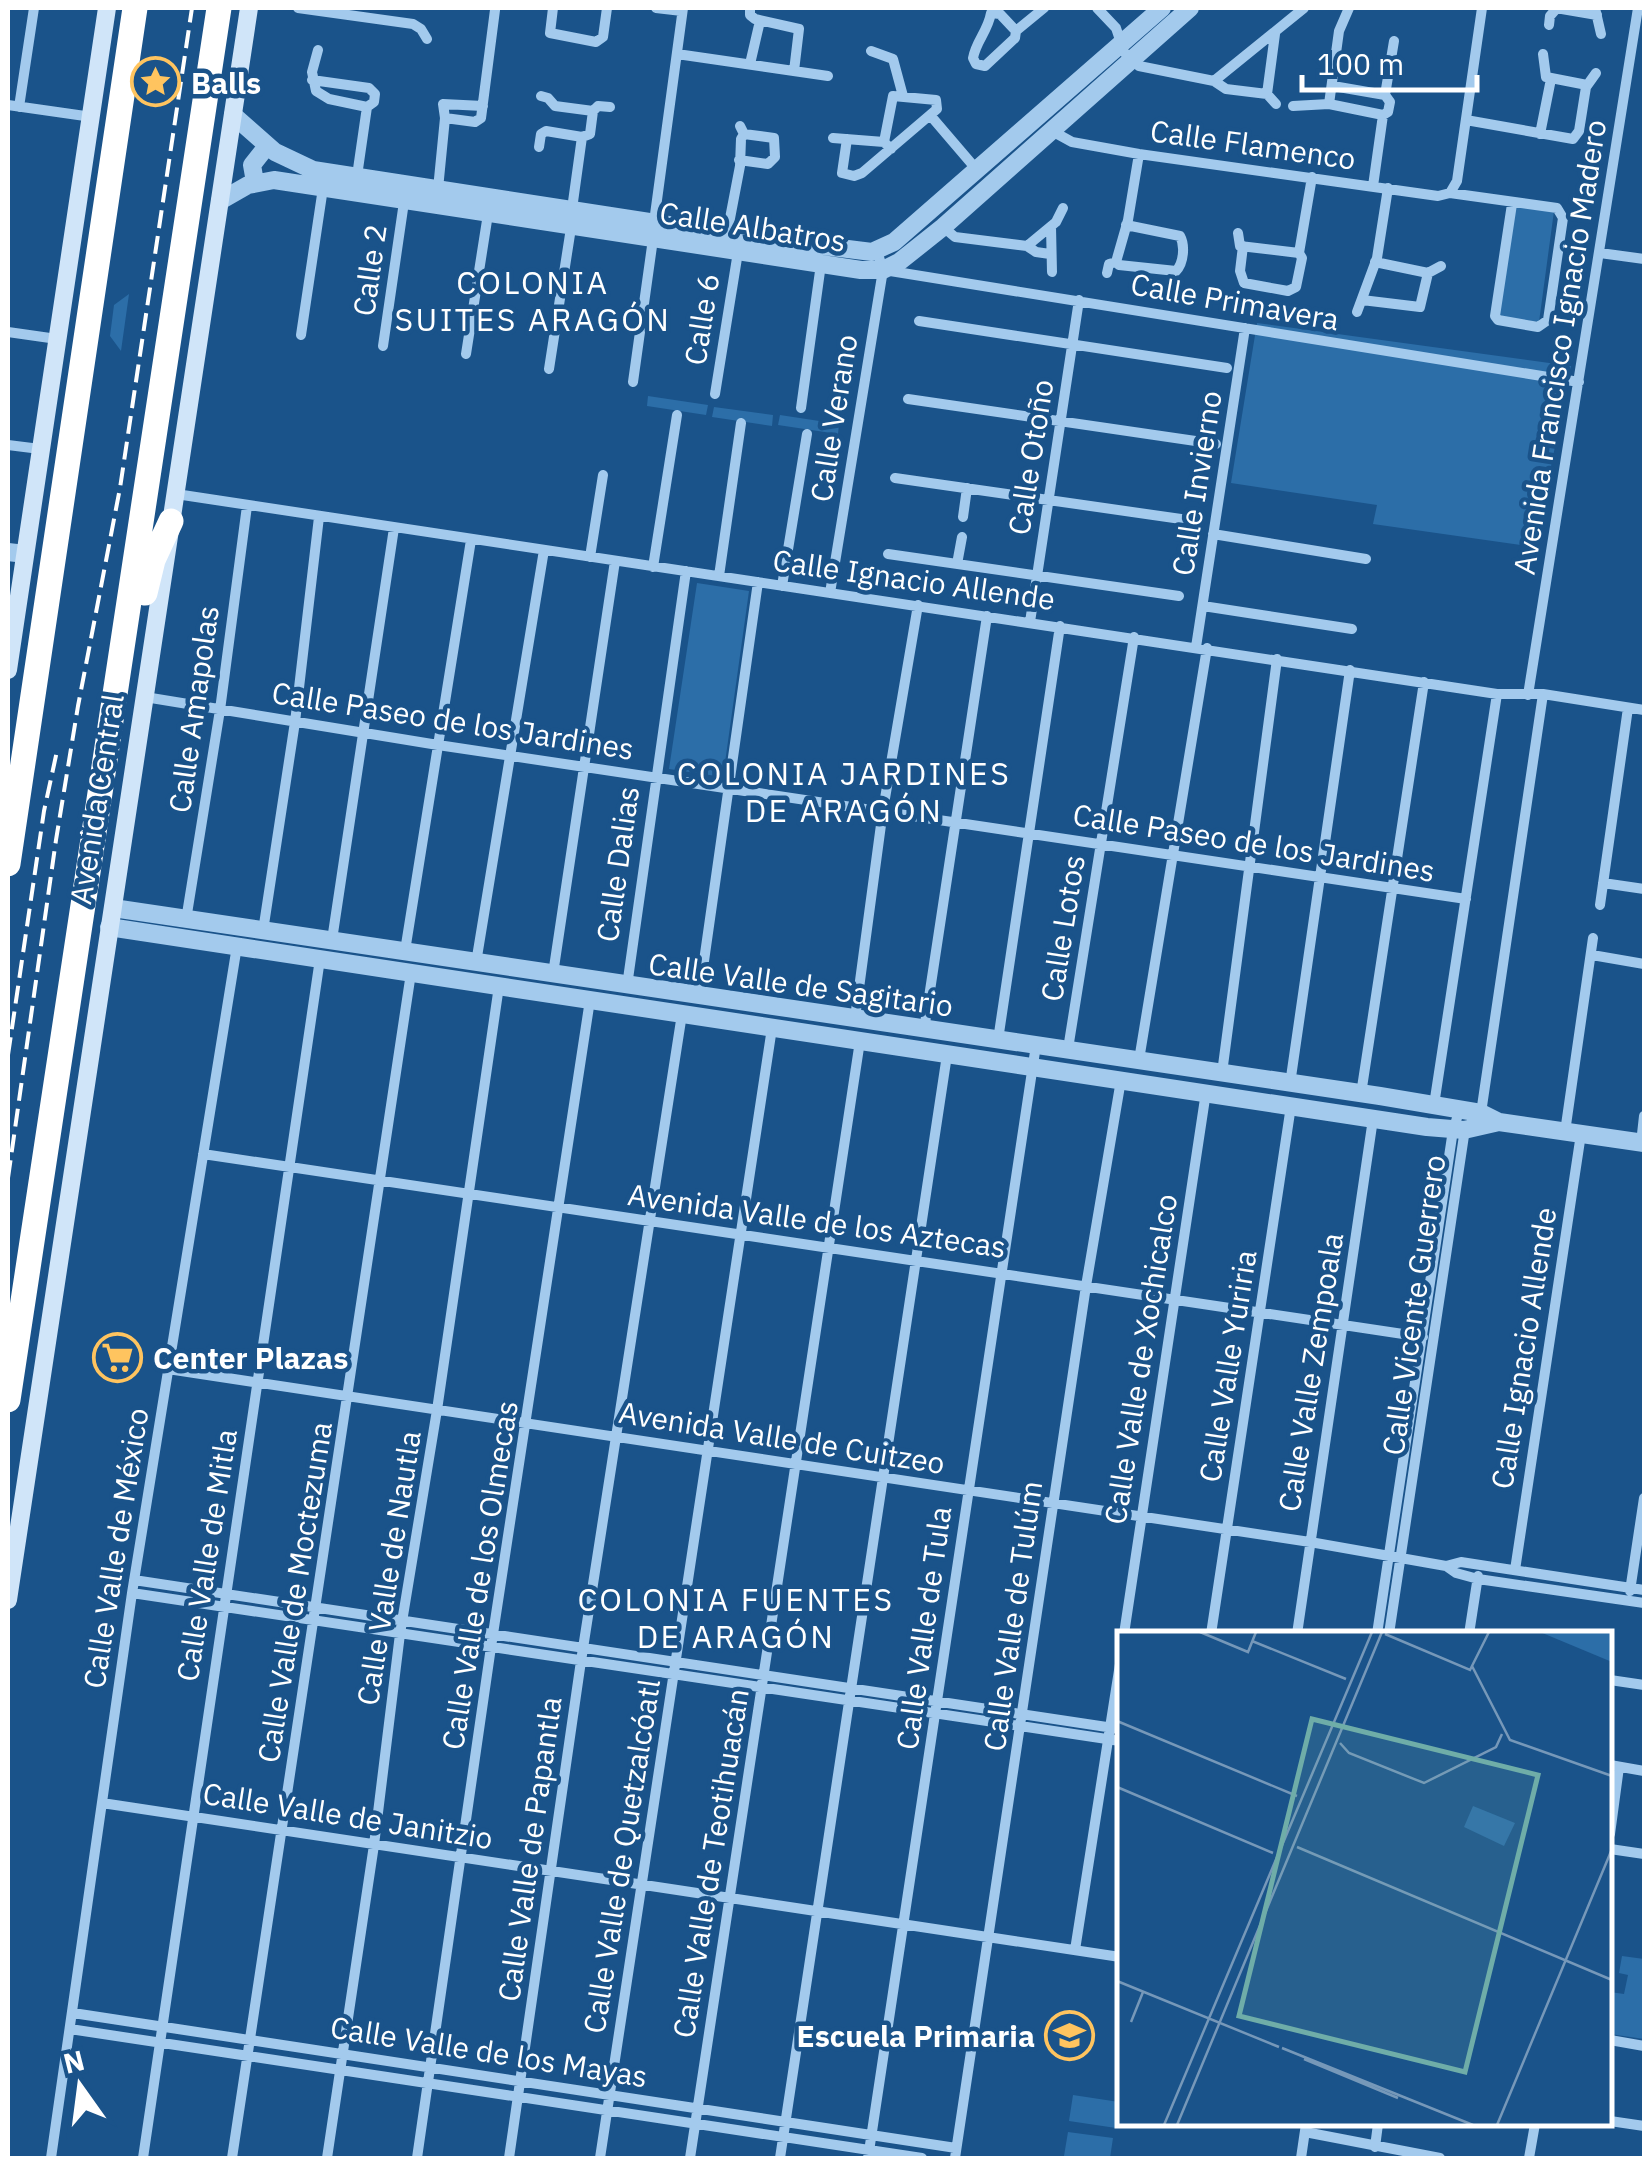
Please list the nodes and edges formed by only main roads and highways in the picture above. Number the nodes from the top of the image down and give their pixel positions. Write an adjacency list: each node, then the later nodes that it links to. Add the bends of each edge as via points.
1 (107, 8): 6 (main road, via 40,449)
2 (136, 8): 9 (highway)
3 (220, 8): 7 (highway, Avenida Central)
4 (250, 8): 5 (main road, Avenida Central)
5 (171, 521): 7 (highway); 11 (main road, Avenida Central)
6 (16, 553): 8 (main road)
7 (119, 668): 10 (highway, Avenida Central)
8 (8, 670)
9 (8, 864)
10 (8, 1400)
11 (8, 1600)

